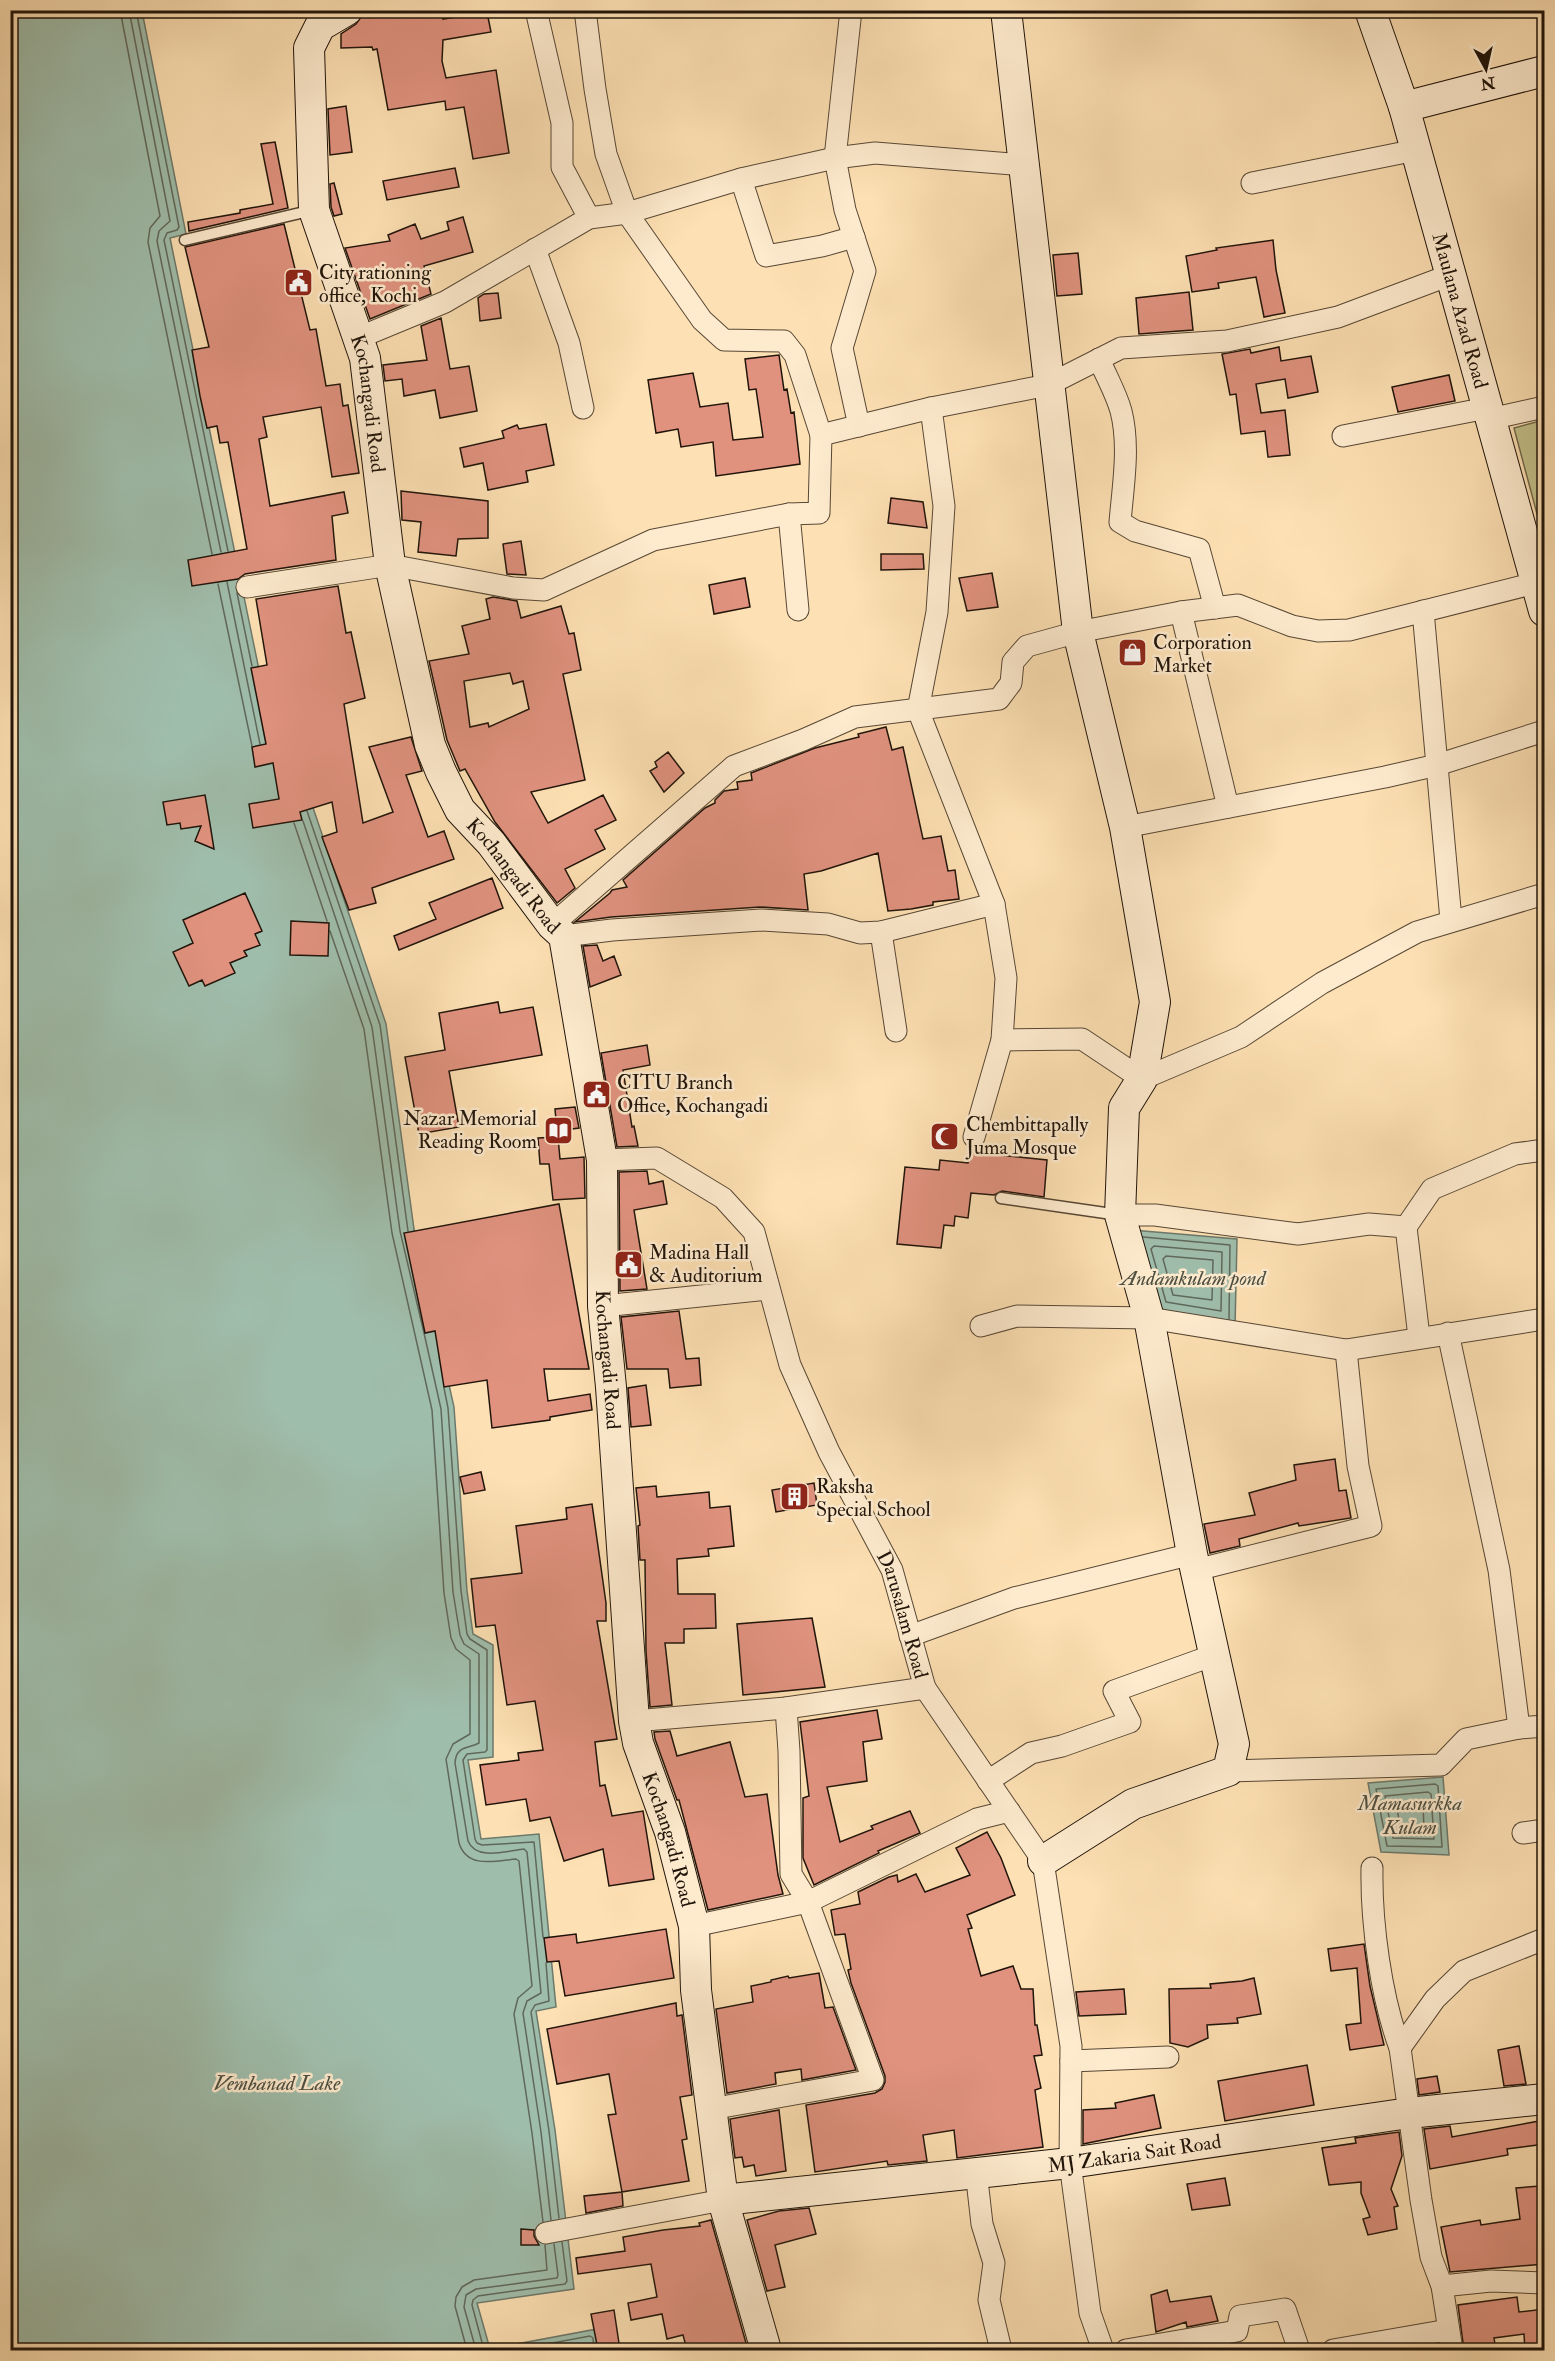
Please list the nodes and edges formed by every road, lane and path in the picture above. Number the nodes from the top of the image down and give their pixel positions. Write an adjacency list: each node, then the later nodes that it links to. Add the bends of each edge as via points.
1 (347, 10): 14 (street, Kochangadi Road, via 320,26 309,48)
2 (536, 10): 16 (street, via 562,123 562,167)
3 (585, 10): 15 (street, via 606,154)
4 (851, 10): 10 (street)
5 (1006, 10): 11 (street)
6 (1370, 11): 8 (street, Maulana Azad Road)
7 (1545, 71): 8 (street)
8 (1404, 107): 9 (street, Maulana Azad Road)
9 (1416, 150): 13 (street); 20 (street, Maulana Azad Road)
10 (835, 158): 11 (street, via 875,153); 12 (street); 17 (street)
11 (1025, 165): 23 (street)
12 (741, 180): 15 (street); 17 (street, via 766,256)
13 (1252, 183)
14 (314, 210): 18 (lane); 21 (street, Kochangadi Road)
15 (627, 213): 16 (street); 29 (street, via 702,320 724,340 784,341 795,355)
16 (589, 218): 19 (street)
17 (854, 237): 28 (street, via 865,271 842,348)
18 (184, 240)
19 (535, 249): 21 (street, via 445,302); 25 (street, via 569,343)
20 (1450, 275): 22 (street, via 1338,317 1227,340 1121,348); 27 (street, Maulana Azad Road)
21 (358, 338): 32 (street, Kochangadi Road, via 365,358)
22 (1099, 359): 23 (street); 35 (street, via 1121,410 1125,445 1119,522 1135,531 1199,549)
23 (1048, 385): 26 (street); 40 (street)
24 (1545, 407): 27 (street)
25 (583, 408)
26 (931, 408): 28 (street); 41 (street, via 944,506 937,612)
27 (1489, 414): 30 (street); 33 (street, Maulana Azad Road)
28 (859, 426): 29 (street)
29 (821, 435): 31 (street, via 819,513)
30 (1343, 436)
31 (789, 514): 32 (street, via 653,540 544,590); 36 (street)
32 (390, 565): 34 (street); 49 (street, Kochangadi Road, via 430,745 441,772 460,810 491,843)
33 (1535, 583): 37 (street); 38 (street, Maulana Azad Road)
34 (247, 587)
35 (1215, 608): 37 (street, via 1238,604 1292,626 1318,631 1349,630); 39 (street)
36 (798, 610)
37 (1423, 611): 43 (street)
38 (1545, 611)
39 (1181, 612): 40 (street); 44 (street)
40 (1078, 632): 41 (street, via 1027,646 1013,662 1011,683 999,699); 45 (street)
41 (918, 710): 47 (street); 49 (street, via 855,717 734,766)
42 (1545, 731): 43 (street)
43 (1437, 765): 44 (street); 48 (street)
44 (1228, 807): 45 (street)
45 (1125, 827): 53 (street, via 1155,1002)
46 (1545, 894): 48 (street)
47 (994, 904): 50 (street); 52 (street, via 1006,978)
48 (1450, 920): 53 (street, via 1417,932 1322,983 1241,1037)
49 (558, 931): 50 (street, via 762,920 828,924 860,933); 56 (street, Kochangadi Road)
50 (881, 932): 51 (street)
51 (896, 1031)
52 (1002, 1040): 53 (street, via 1082,1040); 54 (street)
53 (1142, 1080): 58 (street, via 1124,1108)
54 (974, 1137)
55 (1545, 1150): 59 (street, via 1515,1154 1432,1189)
56 (602, 1160): 60 (street, Darusalam Road, via 657,1158 723,1198 754,1232); 61 (street, Kochangadi Road)
57 (1001, 1198): 58 (lane)
58 (1120, 1215): 59 (street, via 1155,1215 1298,1234 1369,1224); 62 (street)
59 (1406, 1227): 66 (street)
60 (769, 1289): 61 (street); 69 (street, Darusalam Road, via 790,1365 829,1452 892,1570)
61 (603, 1306): 73 (street, Kochangadi Road)
62 (1149, 1318): 64 (street, via 1017,1316); 67 (street); 68 (street)
63 (1545, 1319): 65 (street)
64 (981, 1326)
65 (1448, 1333): 66 (street); 75 (street, via 1499,1570)
66 (1419, 1337): 67 (street)
67 (1347, 1350): 68 (street, via 1358,1466 1371,1526)
68 (1194, 1562): 69 (street, via 1014,1598); 70 (street)
69 (910, 1636): 71 (street, Darusalam Road)
70 (1214, 1654): 76 (street, via 1234,1744); 77 (street, via 1114,1691 1130,1722 1031,1753)
71 (925, 1688): 72 (street); 77 (street, Darusalam Road)
72 (786, 1708): 73 (street); 83 (street, via 791,1874)
73 (634, 1721): 84 (street, Kochangadi Road, via 670,1832)
74 (1545, 1725): 75 (street)
75 (1519, 1728): 76 (street, via 1466,1739 1441,1765)
76 (1228, 1771): 81 (street, via 1133,1804)
77 (988, 1781): 78 (street, Darusalam Road)
78 (1009, 1811): 81 (street, Darusalam Road); 83 (street, via 977,1819)
79 (1545, 1830): 80 (street)
80 (1523, 1833)
81 (1043, 1861): 88 (street, Darusalam Road)
82 (1372, 1868): 86 (street, via 1373,1918 1390,2021)
83 (808, 1902): 84 (street); 90 (street, via 873,2080)
84 (694, 1926): 90 (street, Kochangadi Road, via 696,1990)
85 (1545, 1939): 86 (street, via 1464,1971 1435,1999)
86 (1401, 2048): 91 (street)
87 (1168, 2057): 88 (street)
88 (1071, 2061): 92 (street, Darusalam Road)
89 (1545, 2099): 91 (street, MJ Zakaria Sait Road)
90 (711, 2109): 94 (street, Kochangadi Road)
91 (1409, 2113): 92 (street, MJ Zakaria Sait Road); 97 (street, via 1431,2257)
92 (1070, 2163): 93 (street, MJ Zakaria Sait Road); 101 (street, Darusalam Road, via 1090,2313)
93 (976, 2171): 94 (street, MJ Zakaria Sait Road); 100 (street, via 982,2224 994,2263 989,2300)
94 (723, 2200): 95 (street); 99 (street, Kochangadi Road)
95 (546, 2233)
96 (1545, 2283): 97 (street, via 1491,2281)
97 (1442, 2286): 98 (street)
98 (1450, 2341): 104 (street)
99 (766, 2350)
100 (1000, 2350)
101 (1103, 2350)
102 (1126, 2350): 103 (street, via 1237,2331 1240,2316 1285,2309)
103 (1299, 2350)
104 (1333, 2350)

